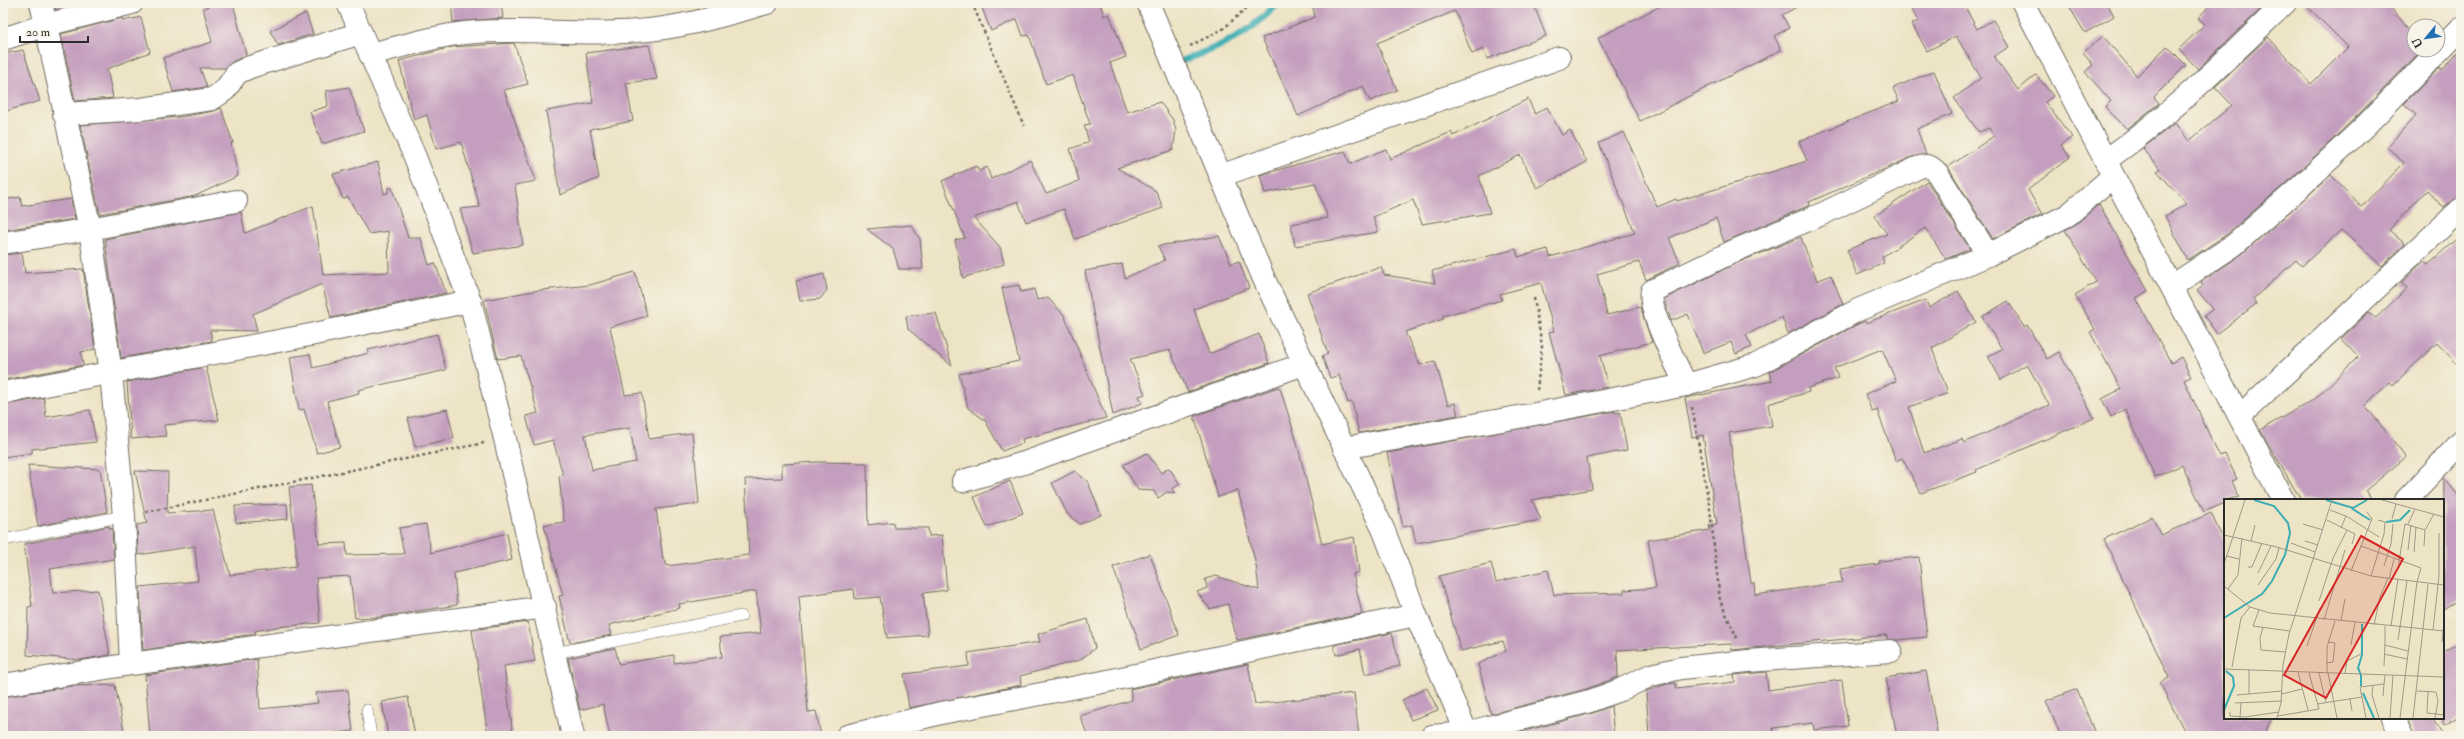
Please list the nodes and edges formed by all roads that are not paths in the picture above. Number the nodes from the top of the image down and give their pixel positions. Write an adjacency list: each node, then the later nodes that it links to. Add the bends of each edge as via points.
1 (41, 3): 8 (street)
2 (132, 3): 8 (street)
3 (348, 3): 10 (street)
4 (767, 3): 12 (street, via 684,26 637,32 475,32)
5 (1148, 3): 16 (street)
6 (2023, 3): 15 (street)
7 (2285, 3): 15 (street, via 2135,140)
8 (46, 25): 11 (street); 14 (street)
9 (2461, 28): 22 (street, via 2365,126 2300,187 2234,245)
10 (361, 33): 12 (street); 14 (street, via 250,67 237,73 225,90 212,99 141,109)
11 (3, 39)
12 (370, 54): 23 (street, via 415,157)
13 (1559, 58): 16 (street)
14 (64, 114): 19 (street)
15 (2110, 168): 21 (street, via 2068,215); 22 (street)
16 (1220, 176): 24 (street)
17 (236, 201): 19 (street)
18 (2461, 209): 28 (street)
19 (90, 229): 20 (street); 25 (street)
20 (3, 243)
21 (1988, 255): 26 (street, via 1858,310 1756,365); 26 (street, via 1938,174 1932,167 1925,165 1917,168 1822,214 1734,251 1652,290 1650,298 1654,311)
22 (2172, 286): 28 (street)
23 (470, 301): 25 (street); 36 (street)
24 (1304, 364): 30 (street); 31 (street)
25 (111, 373): 27 (street); 34 (street)
26 (1686, 385): 30 (street)
27 (3, 393)
28 (2241, 415): 32 (street)
29 (2461, 442): 33 (street)
30 (1344, 448): 38 (street, via 1384,531)
31 (963, 481)
32 (2283, 499)
33 (2407, 499)
34 (124, 516): 35 (lane); 41 (street)
35 (3, 540)
36 (545, 607): 40 (street); 41 (street)
37 (741, 616): 40 (lane)
38 (1416, 616): 45 (street); 48 (street, via 1098,683 941,713)
39 (1891, 651): 45 (street, via 1681,668 1651,675 1590,701)
40 (554, 653): 47 (street)
41 (131, 664): 42 (street)
42 (3, 685)
43 (367, 710): 46 (lane)
44 (2394, 719): 50 (street)
45 (1467, 734): 49 (street)
46 (371, 736)
47 (573, 736)
48 (847, 736)
49 (1432, 736)
50 (2402, 736)

